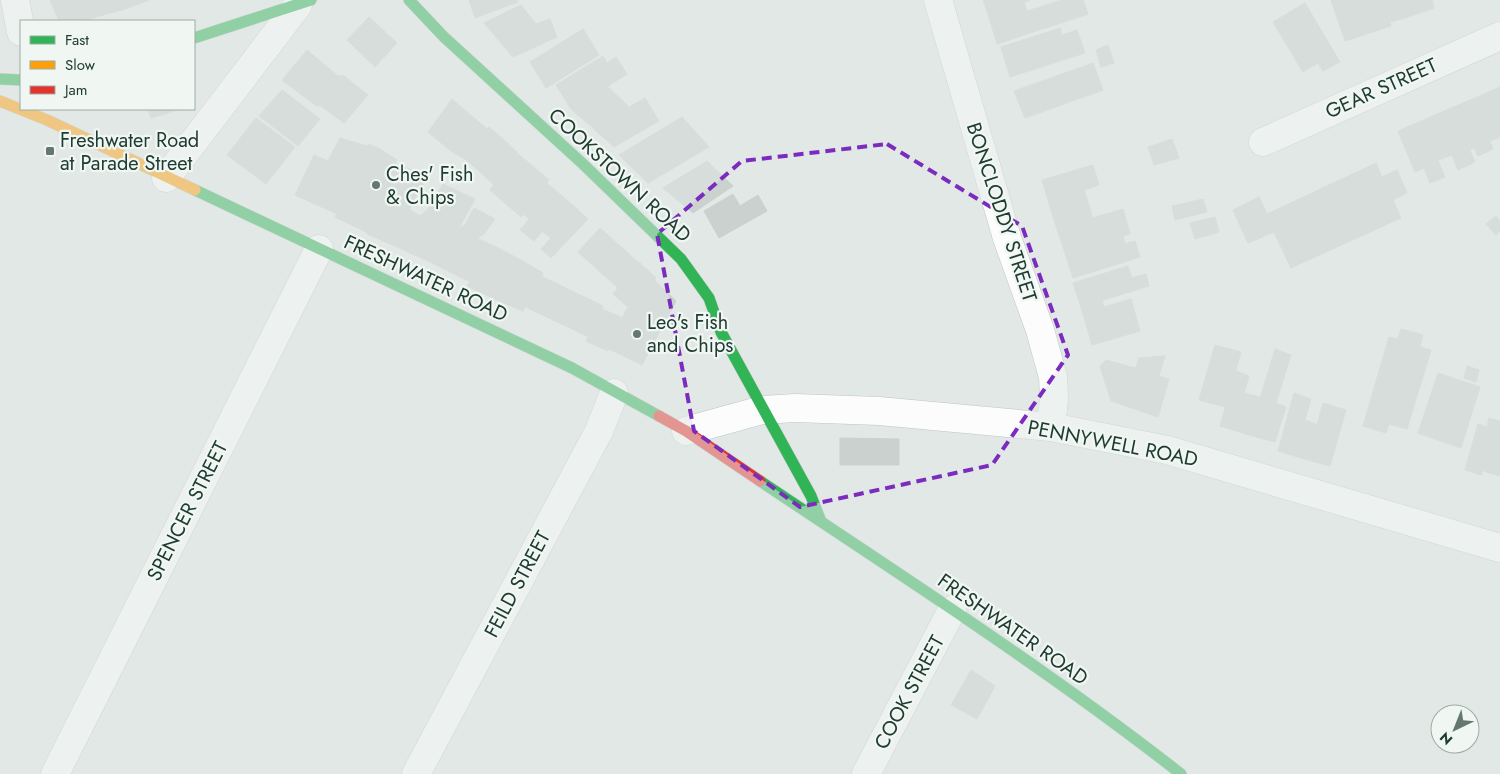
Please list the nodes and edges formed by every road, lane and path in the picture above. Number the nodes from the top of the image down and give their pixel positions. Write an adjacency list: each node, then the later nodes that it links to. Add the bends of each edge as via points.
1 (15, 0): 5 (street)
2 (410, 0): 17 (main road, COOKSTOWN ROAD, via 444,37 681,259 708,298 721,332)
3 (938, 0): 18 (street, BONCLODDY STREET, via 1006,238 1040,330 1053,377)
4 (304, 3): 7 (main road); 14 (street)
5 (20, 27)
6 (1500, 36): 13 (street, GEAR STREET)
7 (195, 38)
8 (0, 79): 9 (main road)
9 (20, 80)
10 (0, 101): 11 (main road, FRESHWATER ROAD)
11 (20, 109)
12 (22, 110): 14 (main road, FRESHWATER ROAD)
13 (1263, 142)
14 (166, 178): 15 (main road, FRESHWATER ROAD)
15 (319, 248): 16 (main road, FRESHWATER ROAD, via 572,368); 23 (street, SPENCER STREET)
16 (614, 393): 19 (main road, FRESHWATER ROAD); 24 (street, FEILD STREET, via 598,431)
17 (762, 410): 18 (street, PENNYWELL ROAD, via 879,411); 19 (street, PENNYWELL ROAD); 20 (main road, via 811,496)
18 (1051, 427): 21 (street, PENNYWELL ROAD, via 1167,450)
19 (686, 431): 20 (main road, FRESHWATER ROAD, via 783,498)
20 (820, 519): 22 (main road, FRESHWATER ROAD)
21 (1500, 548)
22 (952, 610): 25 (street, COOK STREET); 26 (main road, FRESHWATER ROAD, via 1139,740)
23 (55, 774)
24 (416, 774)
25 (866, 774)
26 (1181, 774)

